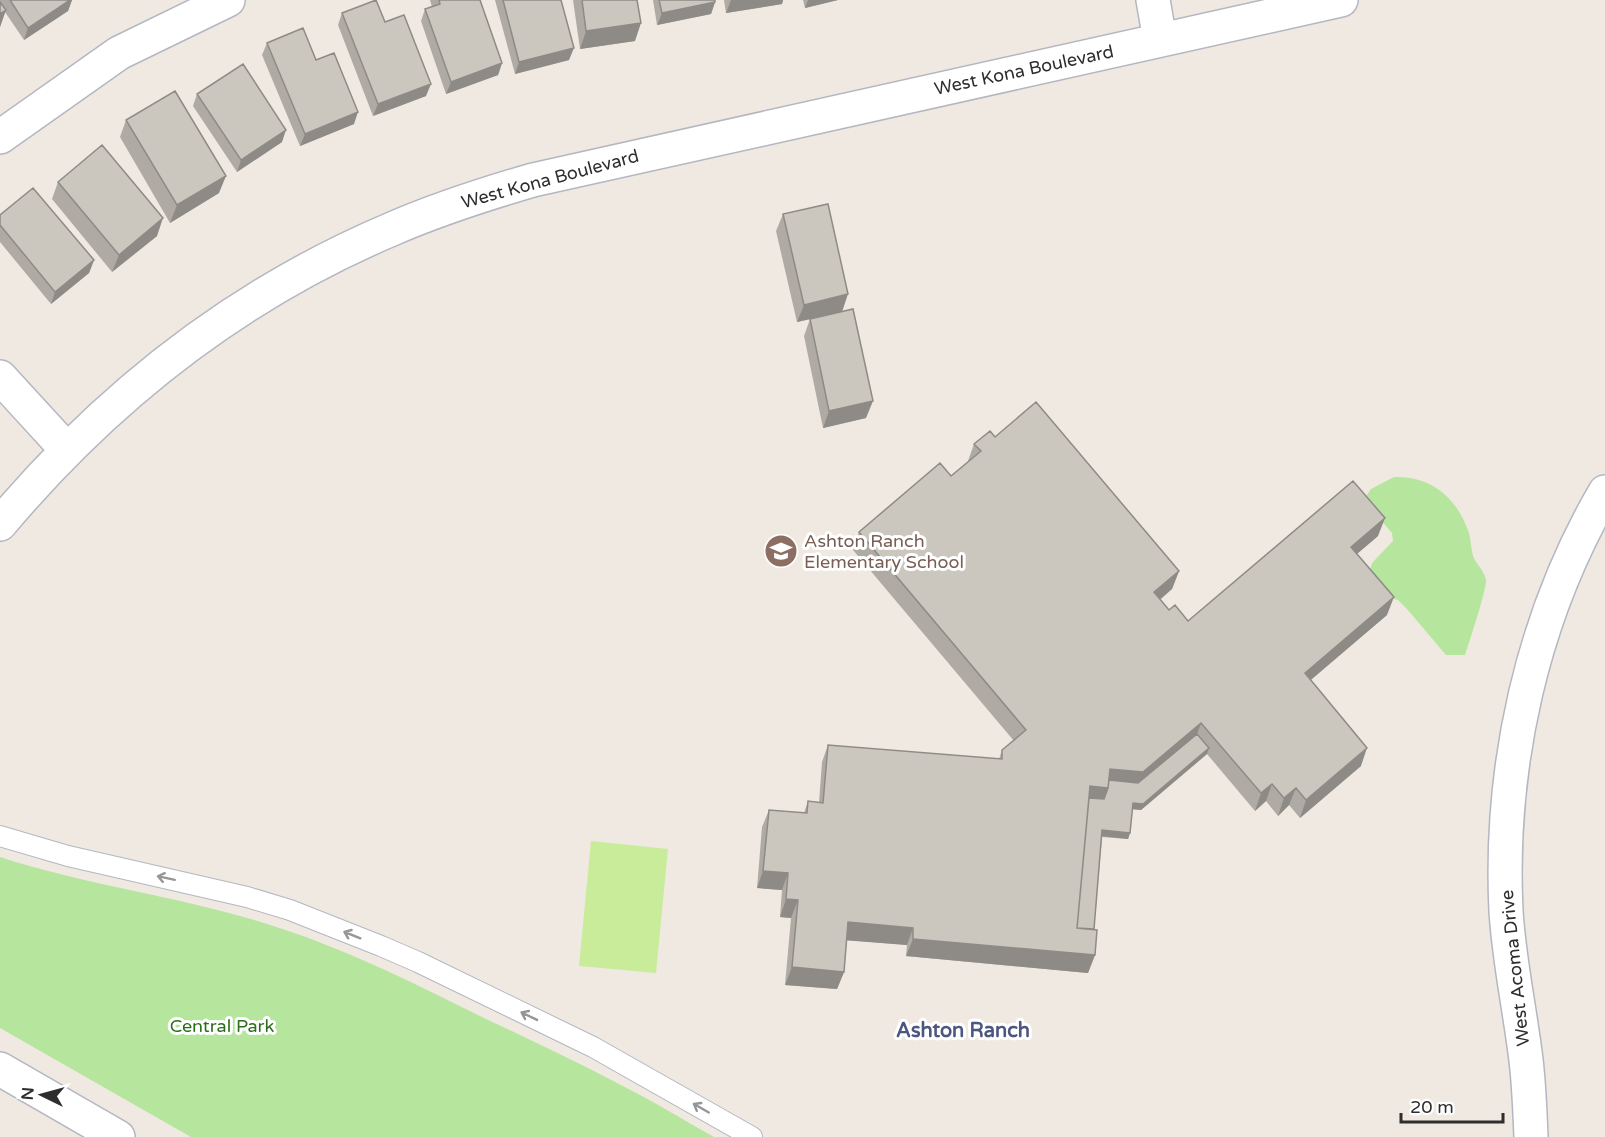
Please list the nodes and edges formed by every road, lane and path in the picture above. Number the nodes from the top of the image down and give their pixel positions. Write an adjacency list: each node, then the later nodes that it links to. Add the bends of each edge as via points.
1 (228, 0): 5 (street, via 119,53)
2 (1153, 0): 4 (street)
3 (1341, 0): 4 (street, West Kona Boulevard)
4 (1160, 40): 7 (street, West Kona Boulevard, via 533,180 457,203 350,248 239,310 176,353)
5 (0, 137)
6 (0, 377): 7 (street)
7 (67, 450): 9 (street, West Kona Boulevard)
8 (1605, 492): 14 (street, West Acoma Drive, via 1563,576 1542,635 1523,708 1509,794 1506,911 1526,1059)
9 (0, 524)
10 (0, 836): 13 (lane, one-way to 10, via 593,1047 381,946 247,897 68,856)
11 (0, 1069): 12 (street)
12 (118, 1137)
13 (752, 1137)
14 (1531, 1137)

